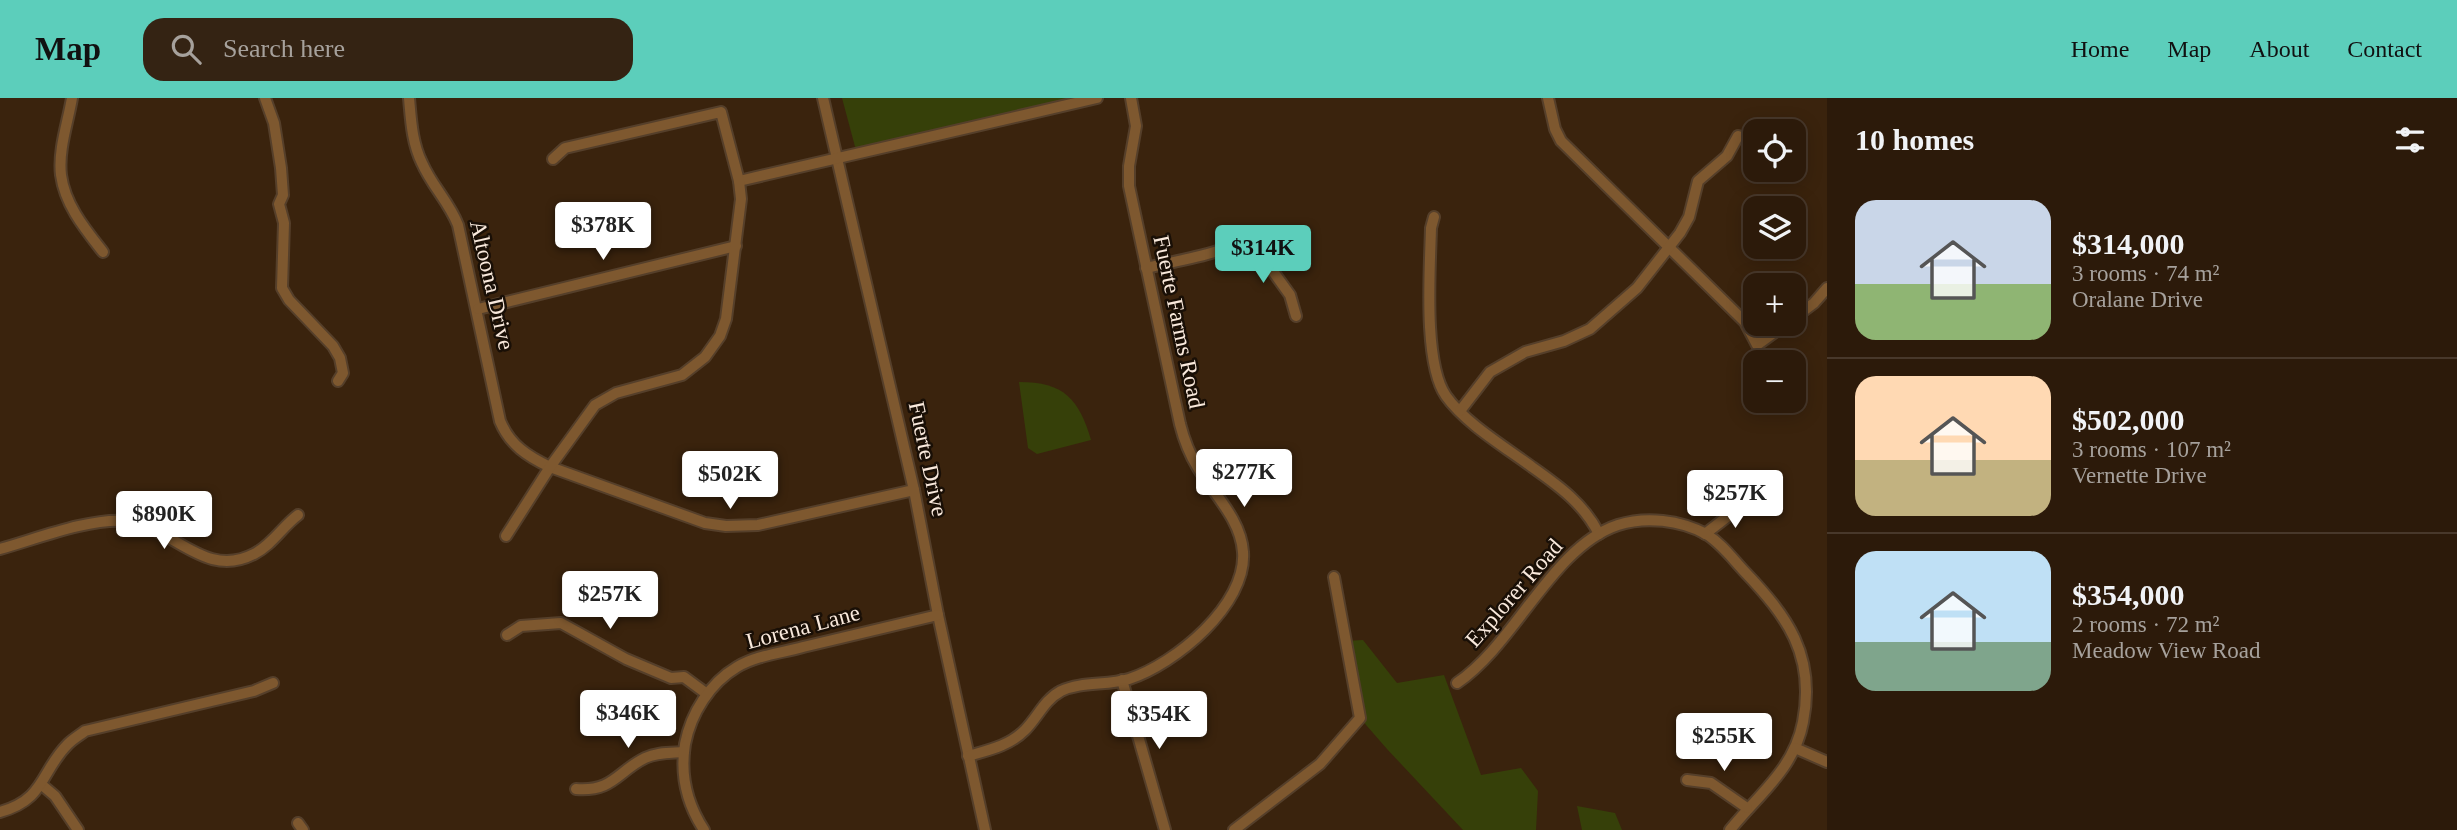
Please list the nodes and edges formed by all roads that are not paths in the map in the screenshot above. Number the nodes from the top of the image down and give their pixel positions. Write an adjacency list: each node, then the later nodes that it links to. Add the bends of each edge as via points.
1 (72, 98): 15 (street, via 61,175 78,220)
2 (265, 98): 24 (street, via 281,167 282,288 333,346 343,373)
3 (409, 98): 18 (street, Altoona Drive, via 419,158 453,213)
4 (823, 98): 9 (street, Fuerte Drive)
5 (1097, 98): 9 (street)
6 (1131, 98): 16 (street, Fuerte Farms Road, via 1136,126 1129,187)
7 (1548, 98): 14 (street, via 1561,141)
8 (1738, 136): 14 (street, via 1727,156 1698,180 1689,216)
9 (837, 158): 11 (street); 27 (street, Fuerte Drive)
10 (553, 159): 11 (street, via 565,148 721,112)
11 (739, 181): 13 (street)
12 (1434, 217): 25 (street, via 1431,345 1439,383)
13 (736, 246): 18 (street); 26 (street, via 726,320 711,350 673,379 616,393 595,405)
14 (1670, 247): 21 (street); 25 (street, via 1637,288 1590,329 1525,352 1490,372)
15 (103, 253)
16 (1146, 268): 20 (street, via 1210,253 1251,235 1290,295); 37 (street, Fuerte Farms Road, via 1183,434 1199,469 1231,517 1243,560 1231,599 1206,628 1164,661)
17 (1827, 288): 19 (street)
18 (478, 309): 26 (street, Altoona Drive, via 503,428 525,455)
19 (1806, 309)
20 (1296, 316)
21 (1743, 320)
22 (1752, 336): 23 (street, via 1757,345)
23 (1769, 336)
24 (338, 381)
25 (1460, 411): 30 (street, via 1581,505)
26 (550, 467): 27 (street, Altoona Drive, via 705,523 726,526 768,524); 32 (street)
27 (914, 490): 35 (street, Fuerte Drive)
28 (1755, 502): 31 (street, via 1736,510)
29 (298, 515): 33 (street, via 256,554 232,560 199,555 153,528 124,521 94,523)
30 (1599, 534): 31 (street, Explorer Road, via 1646,520); 39 (street, Explorer Road, via 1570,557 1488,658)
31 (1705, 534): 41 (street, Explorer Road, via 1769,597 1795,637 1806,698)
32 (506, 536)
33 (0, 549)
34 (1334, 577): 54 (street, via 1360,718 1320,764)
35 (938, 615): 40 (street, Lorena Lane, via 755,659 732,671); 43 (street, Fuerte Drive)
36 (507, 635): 40 (street, via 521,626 561,623 626,659 671,678 684,677)
37 (1122, 680): 43 (street, Fuerte Farms Road, via 1064,690 1011,741); 53 (street)
38 (273, 682): 46 (street, via 254,691 85,731 68,743)
39 (1457, 683)
40 (708, 694): 42 (street, Lorena Lane, via 691,721)
41 (1795, 748): 44 (street); 48 (street, Explorer Road, via 1780,775)
42 (684, 752): 47 (street, via 650,756 611,783 591,790); 51 (street, Lorena Lane, via 686,789)
43 (968, 756): 52 (street, Fuerte Drive)
44 (1827, 762)
45 (1687, 780): 48 (street, via 1711,783)
46 (41, 785): 49 (street, via 21,805); 50 (street, via 55,796)
47 (576, 789)
48 (1747, 808): 55 (street, Explorer Road)
49 (0, 812)
50 (78, 830)
51 (704, 830)
52 (985, 830)
53 (1165, 830)
54 (1234, 830)
55 (1730, 830)

